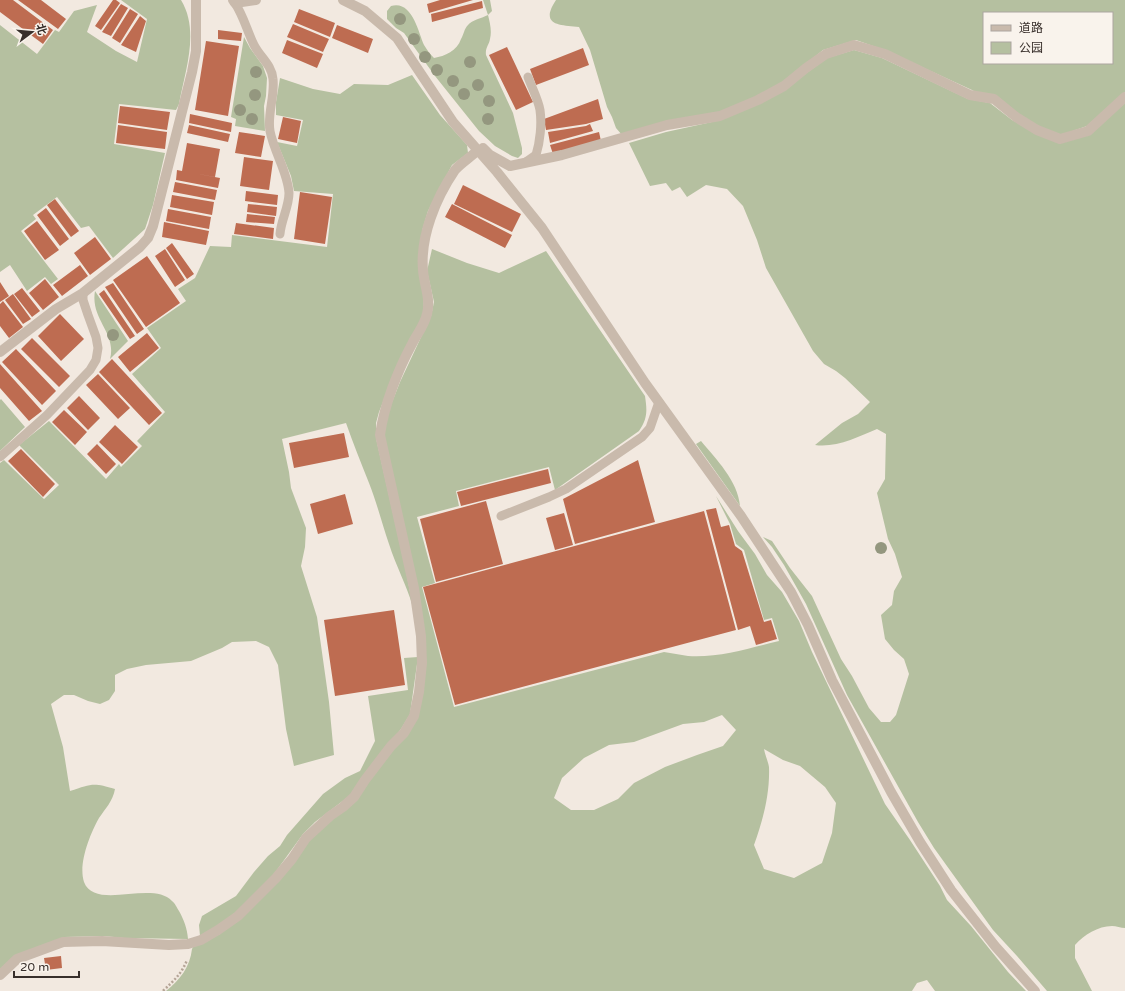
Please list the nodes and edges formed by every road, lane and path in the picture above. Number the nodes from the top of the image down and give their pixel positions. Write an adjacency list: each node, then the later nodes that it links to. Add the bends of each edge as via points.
1 (196, 0): 11 (street, via 196,51 153,226 148,238 140,247)
2 (256, 0): 4 (street)
3 (343, 0): 5 (street, via 364,11)
4 (234, 2): 10 (lane, via 245,21 254,46 267,62 273,78 270,131 289,194)
5 (397, 38): 8 (street, via 452,122); 9 (street, via 408,48 460,122 490,155 510,166)
6 (528, 77): 9 (lane, via 540,118 536,155)
7 (1125, 98): 9 (street, via 1088,131 1060,139 1037,130 994,100 970,95 885,54 854,45 826,54 784,86 720,116 667,125 562,156)
8 (478, 150): 13 (street, via 542,228); 16 (street, via 456,169 432,213 424,248 423,269 429,301 428,314 403,362 382,417 380,435 408,560 420,628 422,663 414,716 404,733 391,746 354,797 306,838 292,860 255,900 218,930)
9 (525, 163)
10 (280, 234)
11 (83, 293): 12 (street, via 56,309); 14 (lane, via 96,337 96,360 90,370 47,415)
12 (0, 352)
13 (659, 402): 15 (lane, via 650,428 642,437 566,489); 19 (street, via 741,516 791,592 832,680 920,842 951,890)
14 (0, 457)
15 (501, 516)
16 (188, 944): 17 (street, via 63,942 17,959); 18 (path, via 188,957 183,971)
17 (0, 975)
18 (163, 991)
19 (1035, 991)

